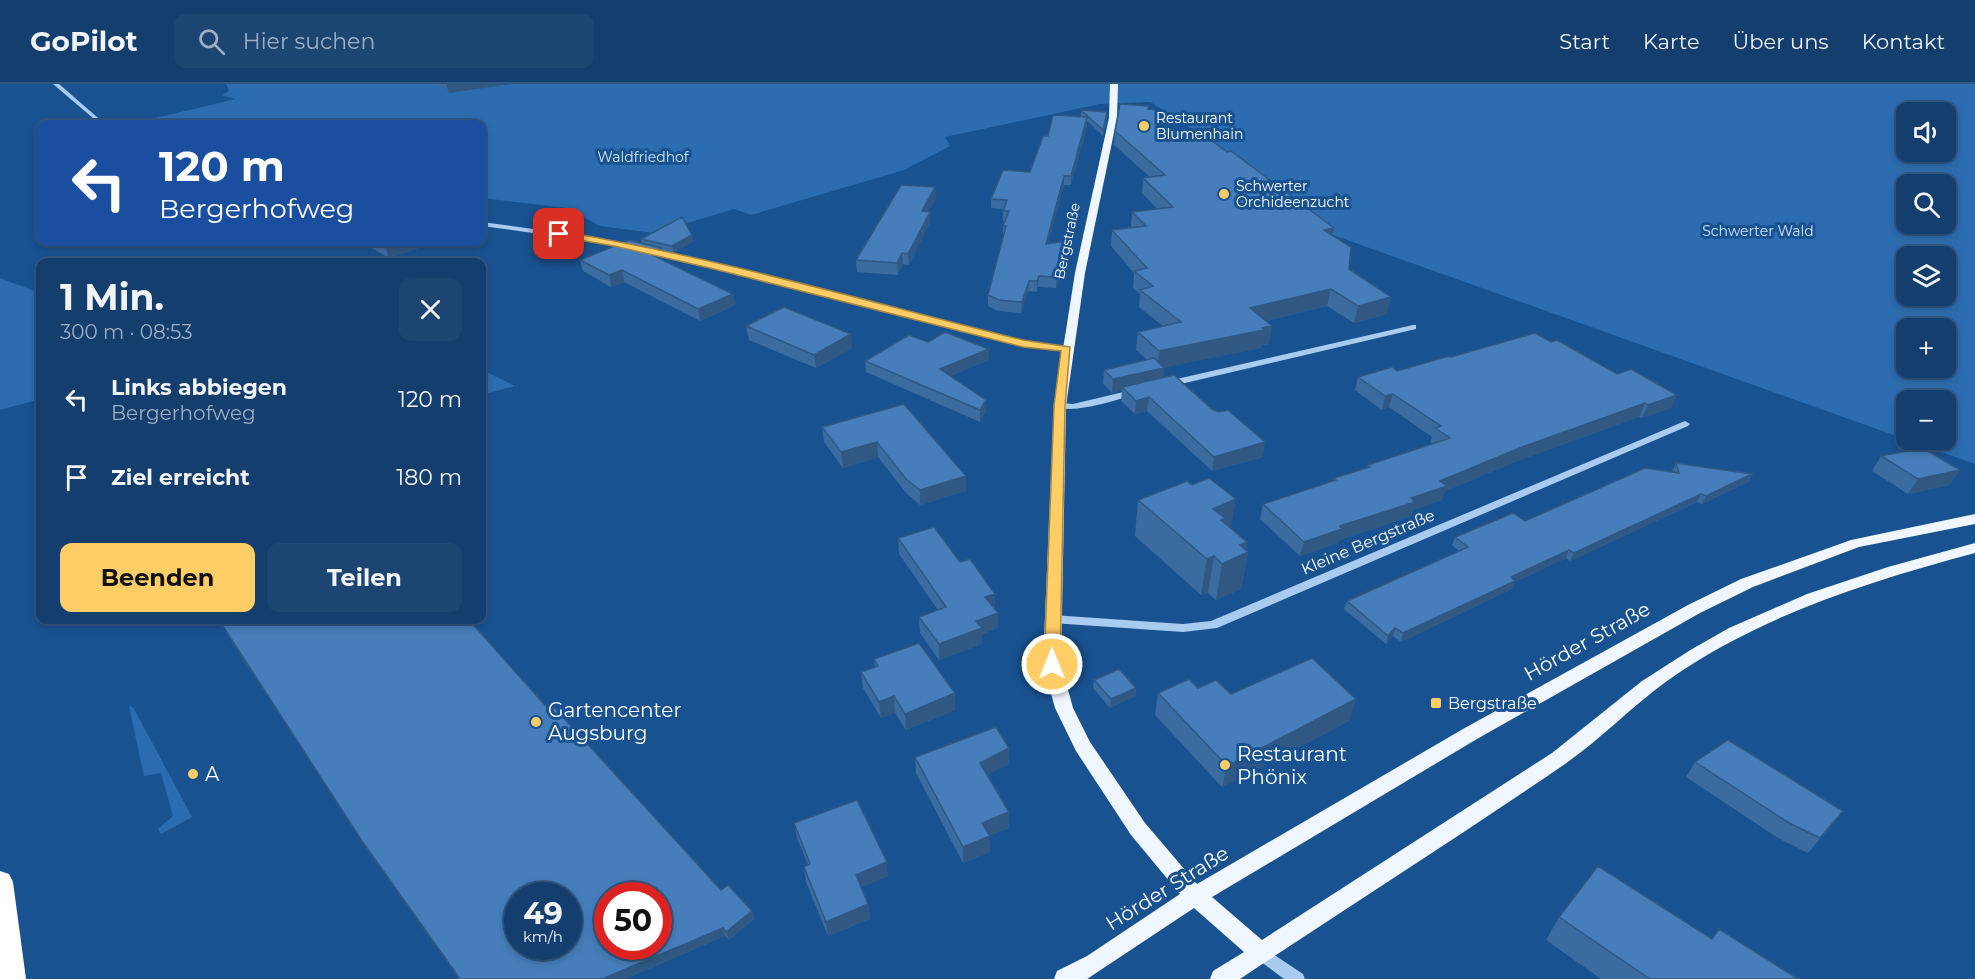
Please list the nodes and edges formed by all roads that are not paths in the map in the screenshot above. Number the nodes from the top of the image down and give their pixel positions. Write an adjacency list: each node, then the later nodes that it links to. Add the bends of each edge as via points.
1 (56, 84): 3 (street)
2 (1114, 84): 6 (main road, Bergstraße, via 1113,118)
3 (98, 120)
4 (486, 225): 6 (street, via 636,248 1023,343)
5 (1413, 327): 7 (street)
6 (1067, 349): 9 (main road, Bergstraße)
7 (1164, 385)
8 (1141, 391): 9 (street, via 1073,407)
9 (1060, 406): 13 (main road, Bergstraße)
10 (1685, 424): 13 (street, Kleine Bergstraße, via 1213,625 1183,628)
11 (1975, 519): 15 (main road, Hörder Straße, via 1857,543 1747,583 1516,707)
12 (1975, 548): 16 (main road, via 1815,596 1728,636 1661,676 1565,754)
13 (1052, 619): 15 (main road, Bergstraße, via 1052,664 1064,708 1078,736 1138,829)
14 (0, 882): 17 (highway)
15 (1195, 897): 16 (main road, Bergstraße); 18 (main road, Hörder Straße)
16 (1261, 953): 19 (main road); 20 (street)
17 (12, 979)
18 (1065, 979)
19 (1221, 979)
20 (1297, 979)

